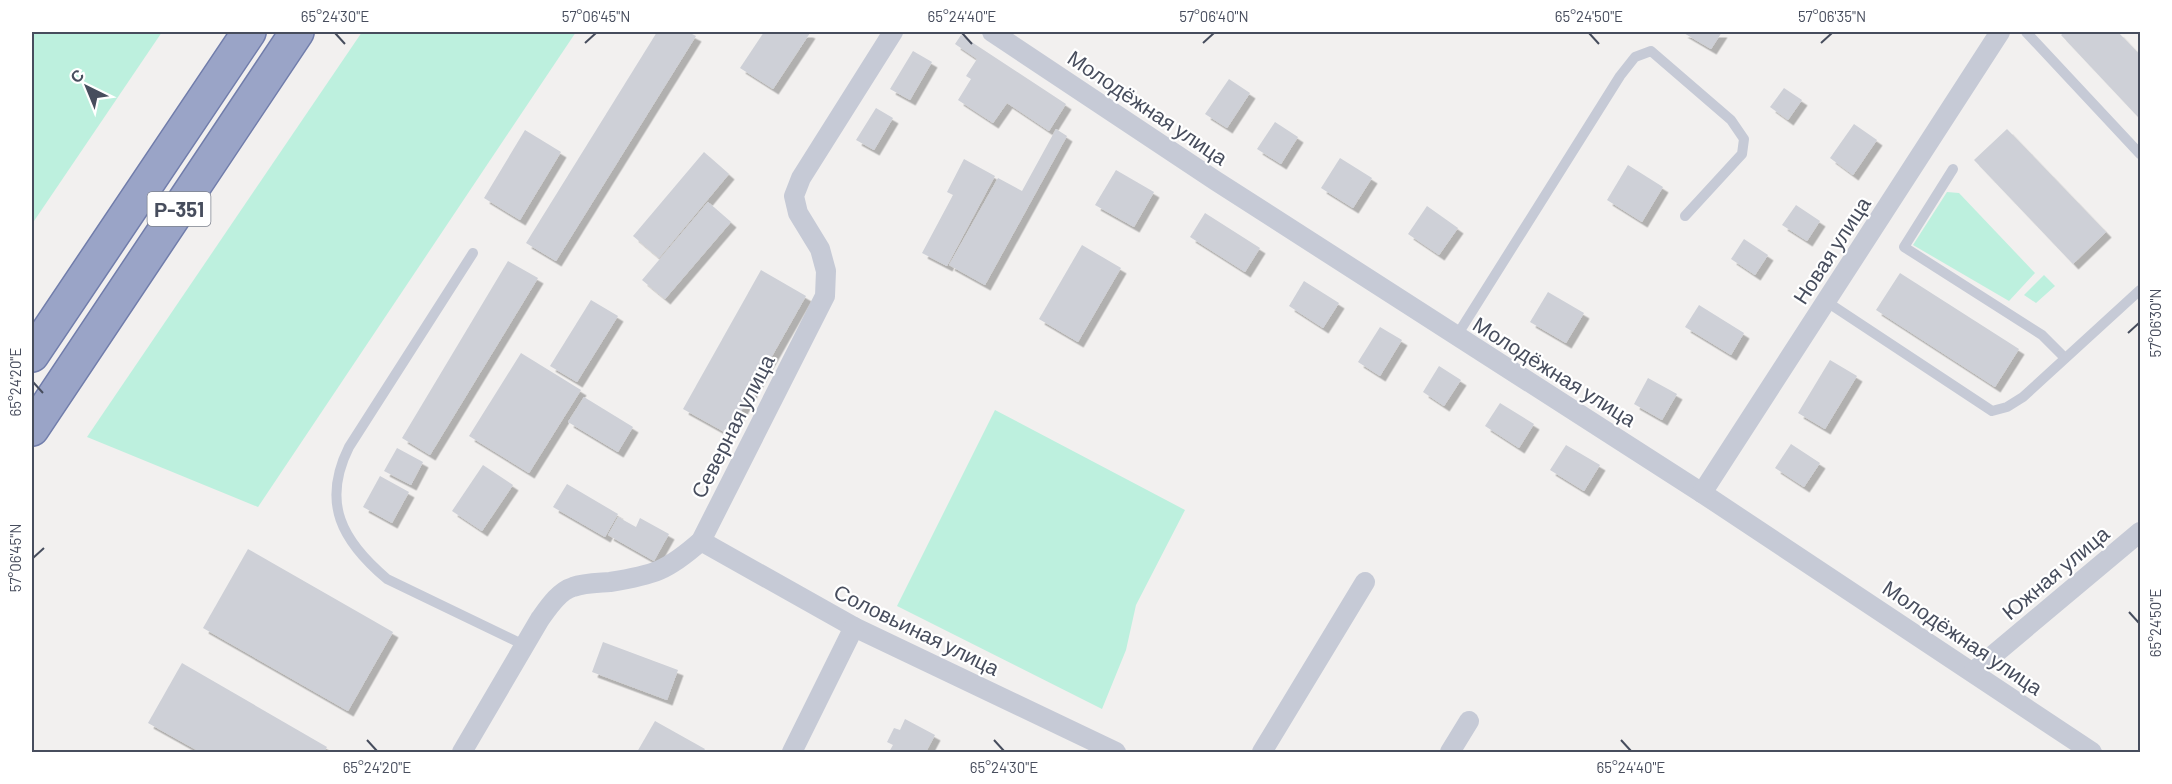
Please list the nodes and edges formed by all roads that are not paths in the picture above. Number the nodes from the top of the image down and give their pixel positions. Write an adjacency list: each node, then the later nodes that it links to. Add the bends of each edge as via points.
1 (249, 32): 14 (highway, Р-351)
2 (297, 32): 16 (highway, Р-351)
3 (893, 32): 19 (street, Северная улица, via 801,178 794,196 798,213 820,249 826,271 825,296)
4 (992, 32): 13 (street, Молодёжная улица)
5 (2000, 32): 12 (street, Новая улица)
6 (2026, 32): 7 (lane)
7 (2140, 154)
8 (1953, 169): 15 (lane, via 1904,247 2042,335)
9 (1686, 216): 13 (lane, via 1742,154 1744,139 1731,120 1651,51 1635,57 1620,76)
10 (473, 254): 22 (lane, via 349,447 339,467 339,520 352,544 387,579)
11 (2140, 290): 15 (lane)
12 (1827, 302): 15 (lane, via 1992,411 2023,397); 17 (street, Новая улица)
13 (1456, 337): 17 (street, Молодёжная улица)
14 (32, 356)
15 (2065, 358)
16 (32, 429)
17 (1702, 493): 23 (street, Молодёжная улица)
18 (2140, 532): 23 (street, Южная улица)
19 (701, 542): 21 (street, Соловьиная улица); 22 (street, Северная улица, via 658,572 571,587 556,599)
20 (1365, 582): 28 (street)
21 (854, 627): 26 (street); 27 (street, Соловьиная улица)
22 (524, 645): 25 (street, Северная улица)
23 (1973, 672): 30 (street, Молодёжная улица)
24 (1469, 721): 29 (street)
25 (462, 753)
26 (792, 753)
27 (1116, 753)
28 (1262, 753)
29 (1450, 753)
30 (2092, 753)

